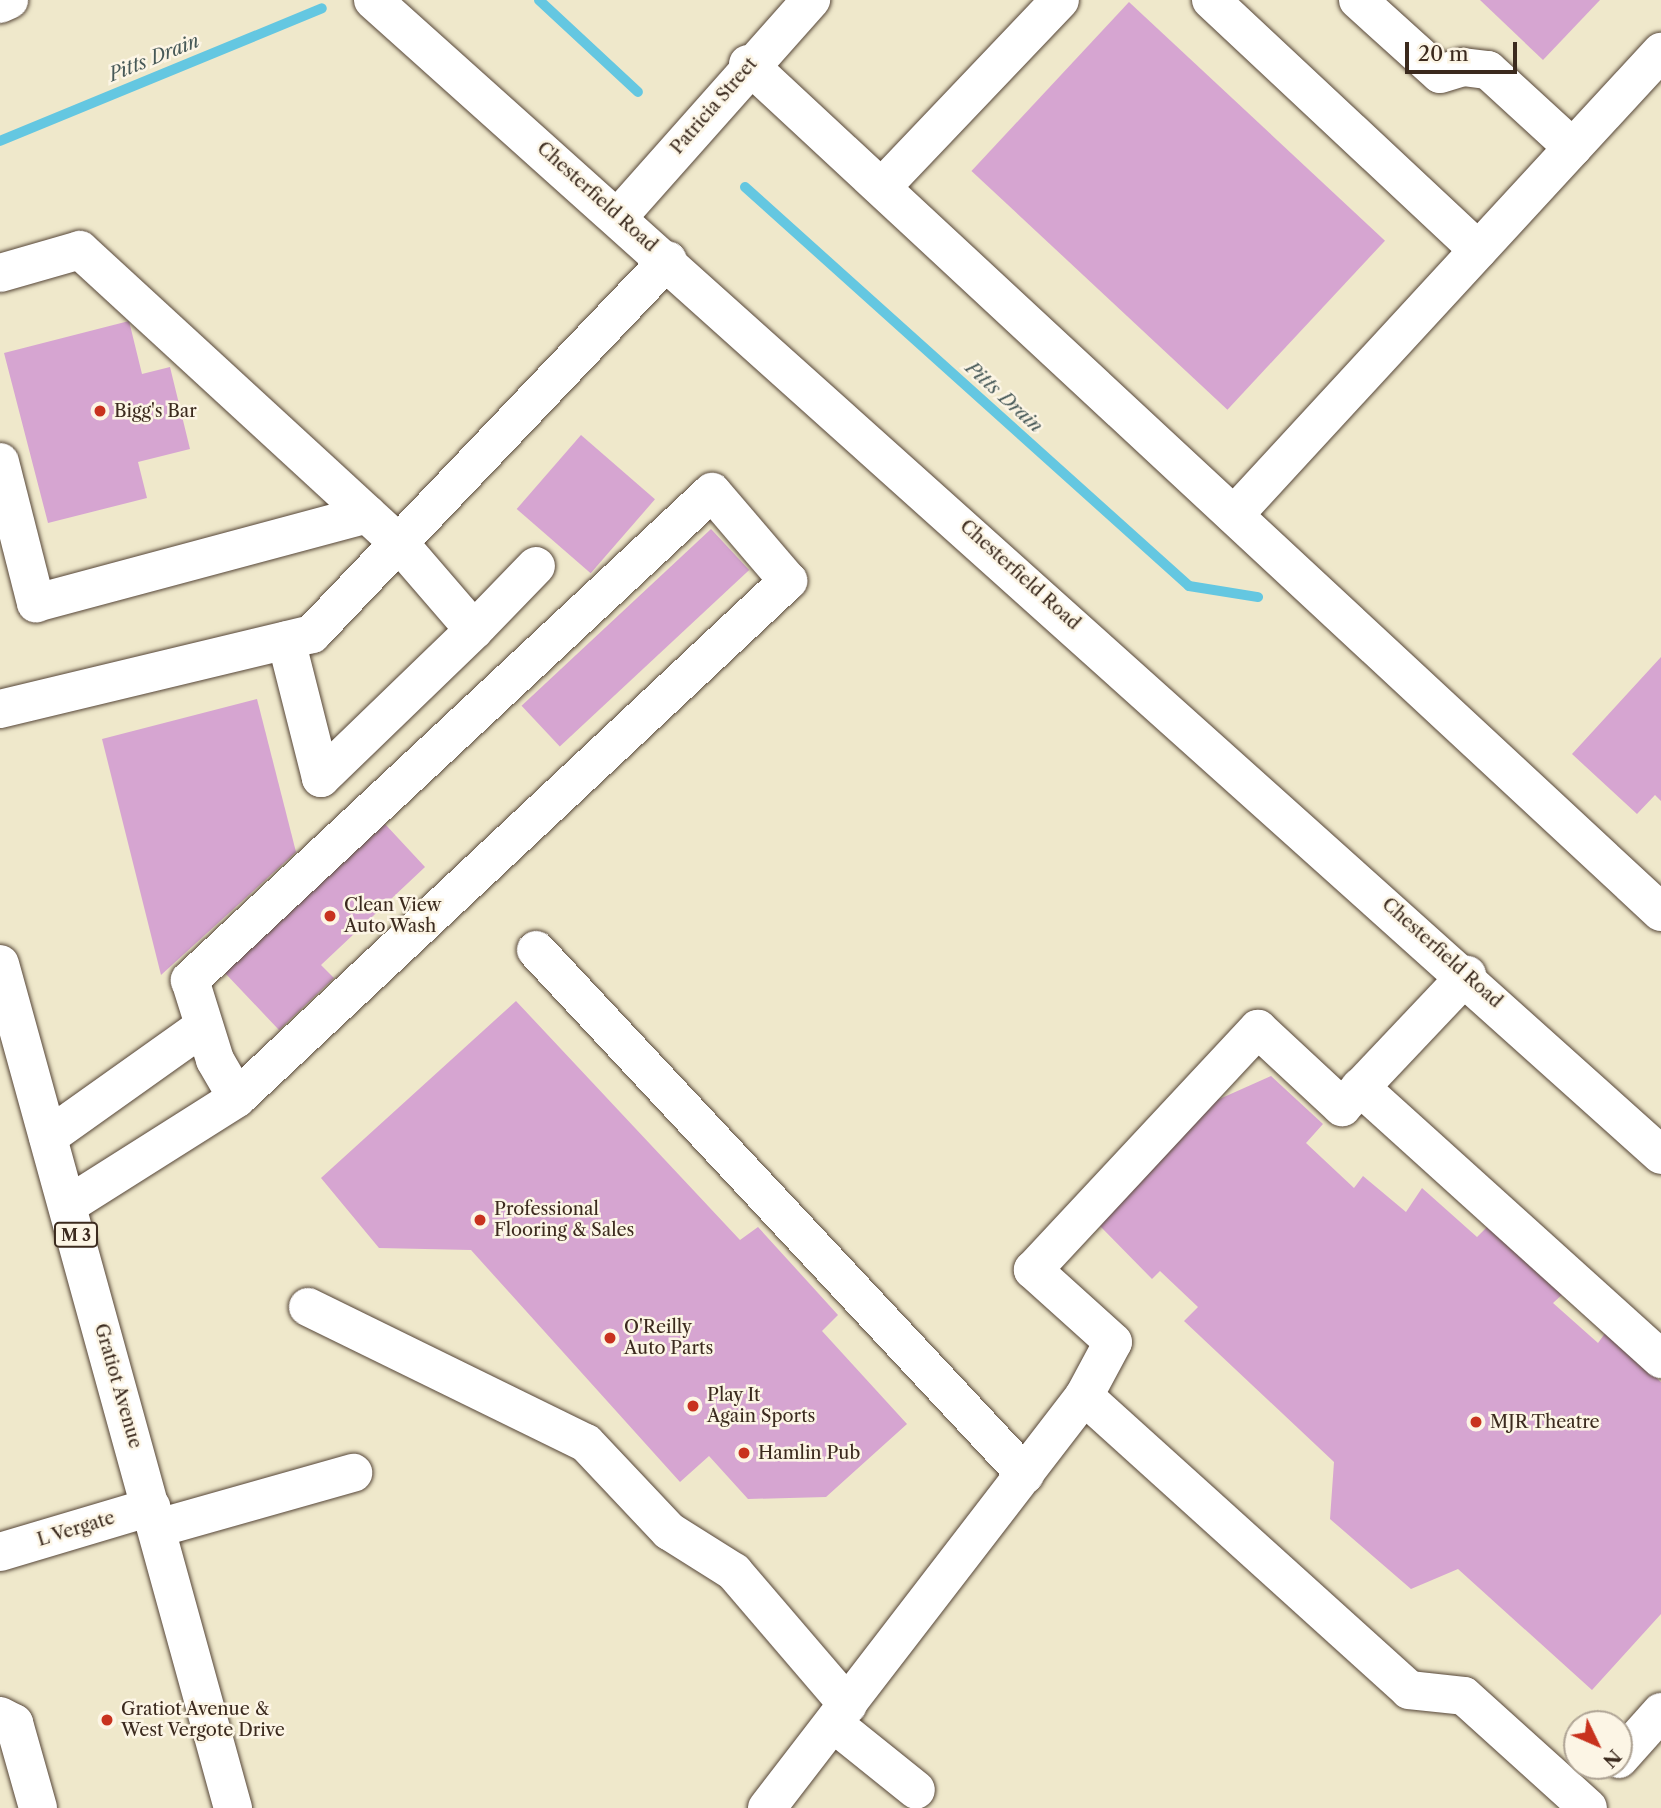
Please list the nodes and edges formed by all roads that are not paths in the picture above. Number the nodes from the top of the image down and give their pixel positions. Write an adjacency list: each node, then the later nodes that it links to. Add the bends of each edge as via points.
1 (9, 0): 7 (street)
2 (373, 0): 12 (street, Chesterfield Road)
3 (811, 0): 9 (street, Patricia Street)
4 (1060, 0): 11 (street)
5 (1211, 0): 13 (street)
6 (1358, 0): 10 (street, via 1440,74 1463,66 1488,70)
7 (0, 4)
8 (1661, 52): 10 (street)
9 (748, 64): 11 (street); 12 (street, Patricia Street)
10 (1573, 148): 13 (street)
11 (882, 187): 18 (street)
12 (620, 215): 14 (street, Chesterfield Road)
13 (1478, 250): 18 (street)
14 (668, 260): 19 (street); 27 (street, Chesterfield Road)
15 (0, 273): 17 (street, via 79,250)
16 (0, 462): 17 (street, via 36,603)
17 (367, 514): 19 (street)
18 (1234, 515): 24 (street)
19 (399, 543): 21 (street); 22 (street, via 312,634)
20 (536, 566): 21 (street)
21 (474, 630): 22 (street, via 321,778)
22 (286, 640): 23 (street)
23 (0, 709)
24 (1661, 912)
25 (536, 950): 38 (street)
26 (0, 964): 31 (street, Gratiot Avenue / M 3)
27 (1467, 975): 29 (street); 32 (street, Chesterfield Road)
28 (204, 1026): 30 (street); 30 (street, via 190,980 712,492 788,581); 31 (street)
29 (1360, 1087): 35 (street); 36 (street, via 1342,1107 1258,1029 1033,1270 1113,1342)
30 (237, 1098): 33 (street)
31 (48, 1137): 33 (street, Gratiot Avenue / M 3)
32 (1661, 1155)
33 (68, 1205): 39 (street, Gratiot Avenue / M 3)
34 (308, 1307): 42 (street, via 586,1443 669,1531 734,1572)
35 (1661, 1359)
36 (1084, 1396): 38 (street); 47 (street, via 1409,1690 1464,1696)
37 (353, 1473): 39 (street, L Vergate)
38 (1025, 1474): 42 (street)
39 (155, 1517): 40 (street, L Vergate); 49 (street, Gratiot Avenue / M 3)
40 (0, 1552)
41 (1661, 1712): 44 (street)
42 (841, 1715): 46 (street); 50 (street)
43 (0, 1716): 48 (street, via 13,1723)
44 (1633, 1743)
45 (1602, 1780): 47 (street)
46 (916, 1790)
47 (1584, 1805)
48 (38, 1808)
49 (233, 1808)
50 (767, 1808)

